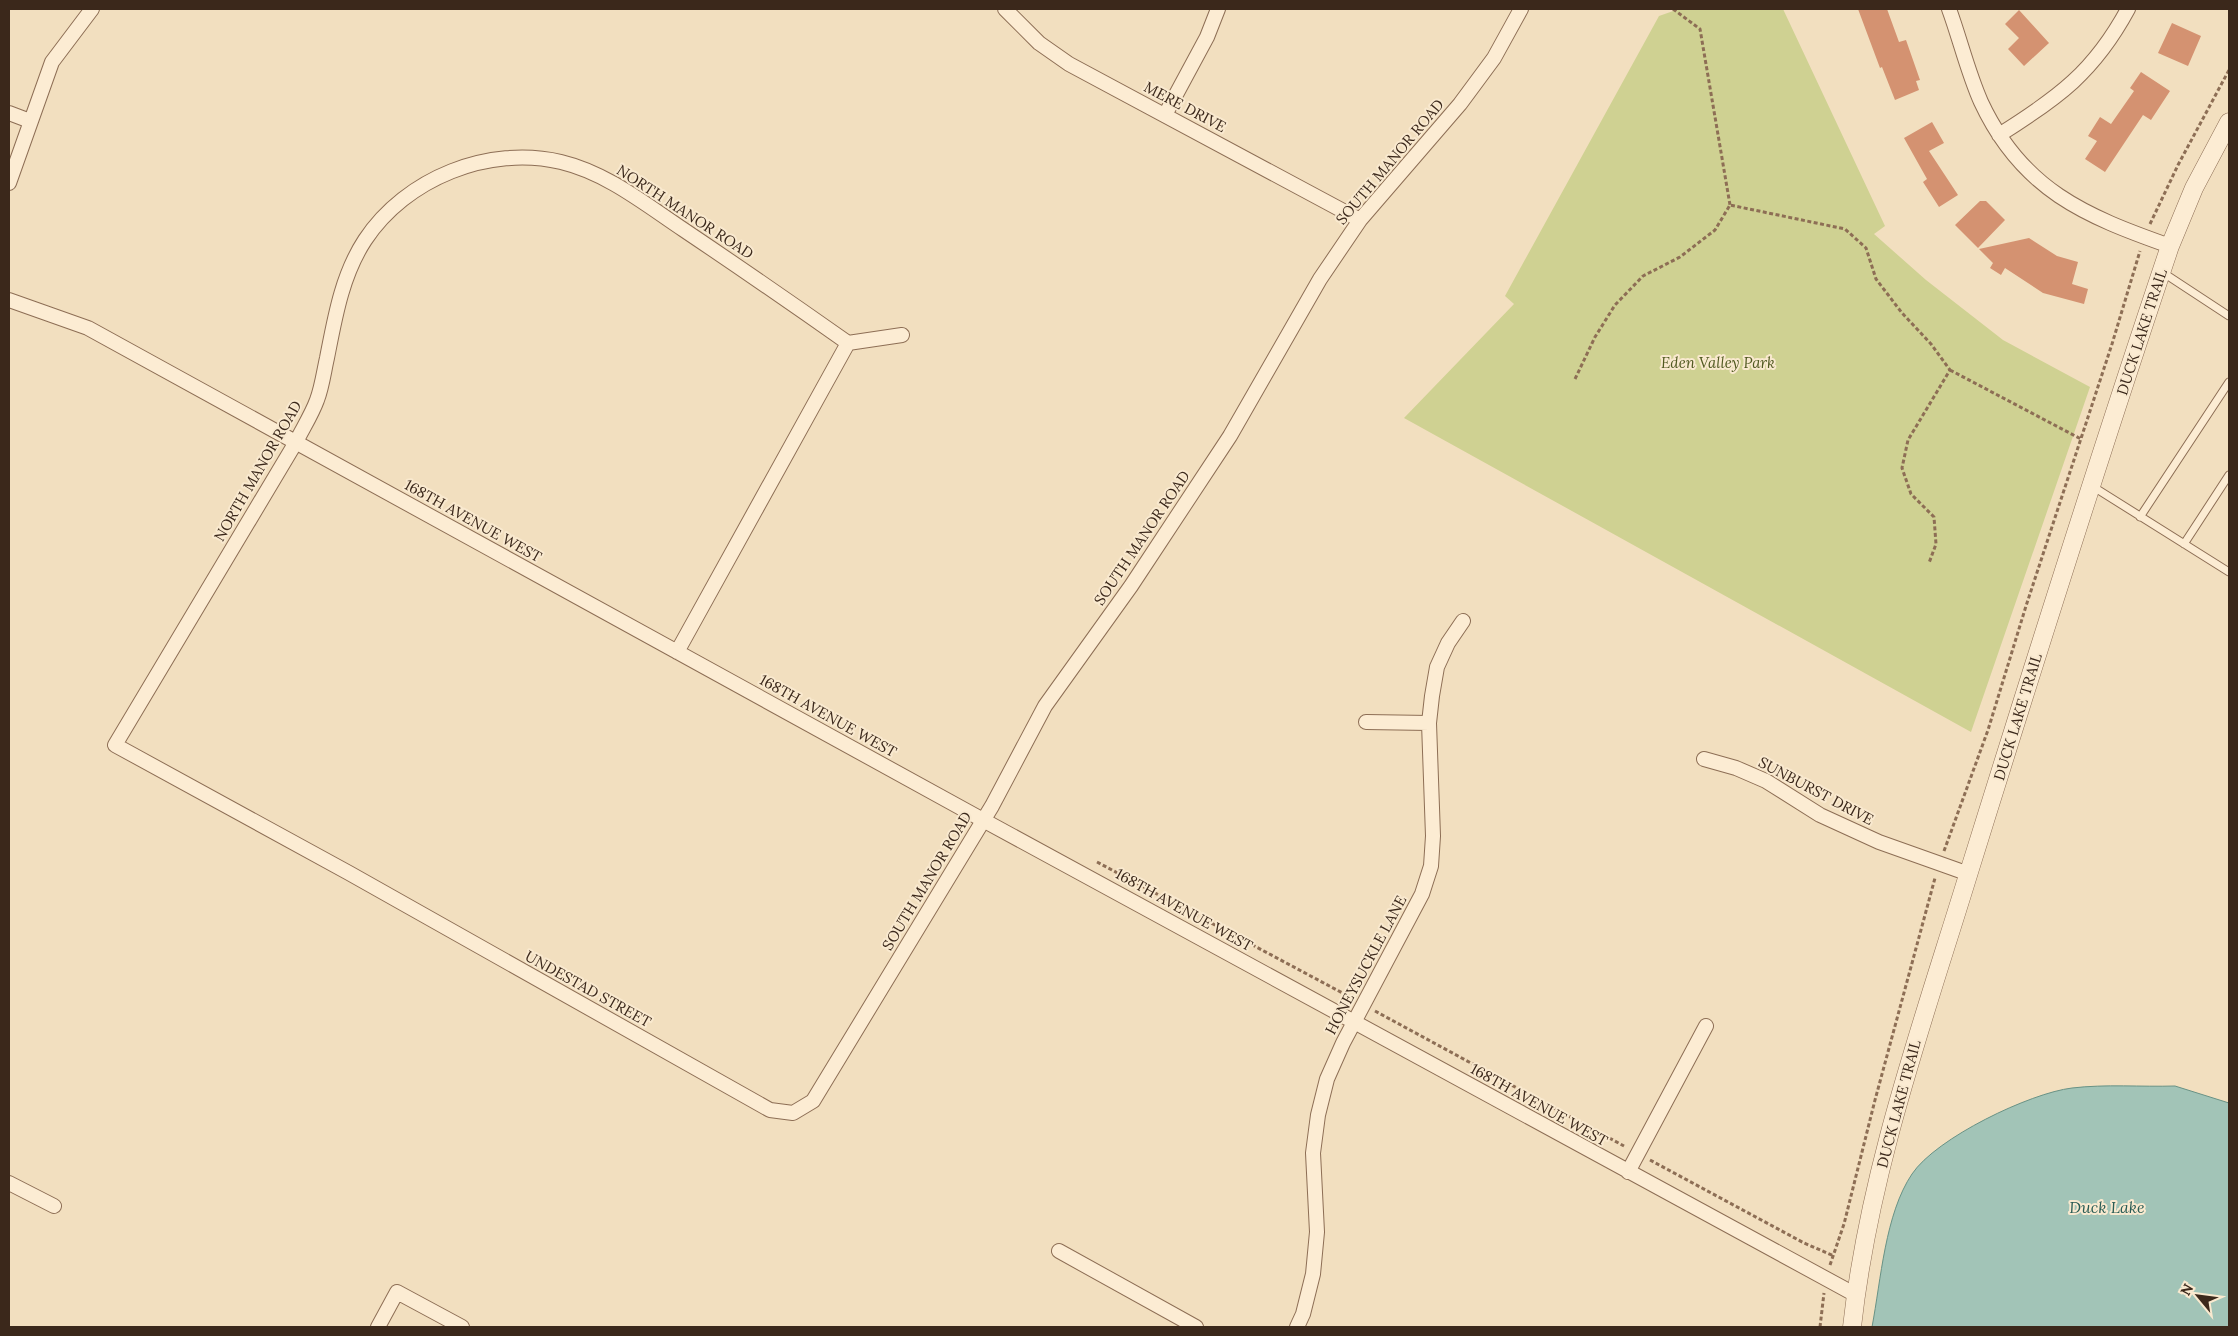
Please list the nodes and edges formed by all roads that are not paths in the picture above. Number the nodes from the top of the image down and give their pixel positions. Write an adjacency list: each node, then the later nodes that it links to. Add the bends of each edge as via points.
1 (92, 9): 9 (street, via 52,62)
2 (1005, 9): 8 (street, MERE DRIVE, via 1039,43 1069,64)
3 (1218, 9): 8 (street, via 1207,37)
4 (1521, 9): 13 (street, SOUTH MANOR ROAD, via 1494,58 1460,104)
5 (1949, 9): 11 (street, via 1981,101)
6 (2128, 9): 11 (street, via 2109,42 2080,76 2048,104)
7 (9, 113): 9 (street)
8 (1165, 115): 13 (street, MERE DRIVE)
9 (30, 121): 12 (street)
10 (2229, 122): 14 (street, DUCK LAKE TRAIL, via 2194,188)
11 (1999, 134): 14 (street, via 2027,170 2054,194 2117,228)
12 (9, 183)
13 (1360, 220): 33 (street, SOUTH MANOR ROAD, via 1320,278 1230,436 1131,586 1045,706)
14 (2170, 246): 15 (street, DUCK LAKE TRAIL)
15 (2162, 272): 17 (lane); 23 (street, DUCK LAKE TRAIL)
16 (9, 300): 21 (street, 168TH AVENUE WEST, via 88,328)
17 (2229, 316)
18 (902, 334): 19 (street)
19 (848, 343): 21 (street, NORTH MANOR ROAD, via 636,197 595,174 561,162 523,158 486,161 451,171 418,187 388,212 366,239 348,271 318,399); 29 (street)
20 (2229, 382): 24 (lane)
21 (296, 442): 29 (street, 168TH AVENUE WEST); 34 (street, NORTH MANOR ROAD, via 115,745)
22 (2229, 474): 25 (lane)
23 (2091, 486): 24 (lane); 35 (street, DUCK LAKE TRAIL)
24 (2140, 516): 25 (lane)
25 (2184, 544): 27 (lane)
26 (2229, 561): 27 (lane)
27 (2227, 571)
28 (1463, 621): 31 (street, HONEYSUCKLE LANE, via 1437,668)
29 (677, 652): 33 (street, 168TH AVENUE WEST)
30 (1366, 722): 31 (street)
31 (1429, 723): 36 (street, HONEYSUCKLE LANE, via 1431,866 1422,894)
32 (1704, 759): 35 (street, SUNBURST DRIVE, via 1766,781 1820,815 1879,842)
33 (983, 820): 36 (street, 168TH AVENUE WEST); 38 (street, SOUTH MANOR ROAD)
34 (349, 873): 38 (street, UNDESTAD STREET, via 770,1110 793,1113)
35 (1969, 874): 43 (street, DUCK LAKE TRAIL, via 1902,1087 1876,1189)
36 (1354, 1022): 39 (street, 168TH AVENUE WEST); 47 (street, HONEYSUCKLE LANE, via 1327,1078 1318,1115 1313,1153 1317,1232 1313,1274 1303,1314)
37 (1706, 1026): 39 (street)
38 (813, 1101)
39 (1628, 1172): 43 (street, 168TH AVENUE WEST)
40 (9, 1183): 41 (street)
41 (54, 1206)
42 (1059, 1251): 46 (street)
43 (1856, 1295): 48 (street, DUCK LAKE TRAIL)
44 (378, 1327): 45 (street, via 397,1292)
45 (462, 1327)
46 (1196, 1327)
47 (1296, 1327)
48 (1852, 1327)

